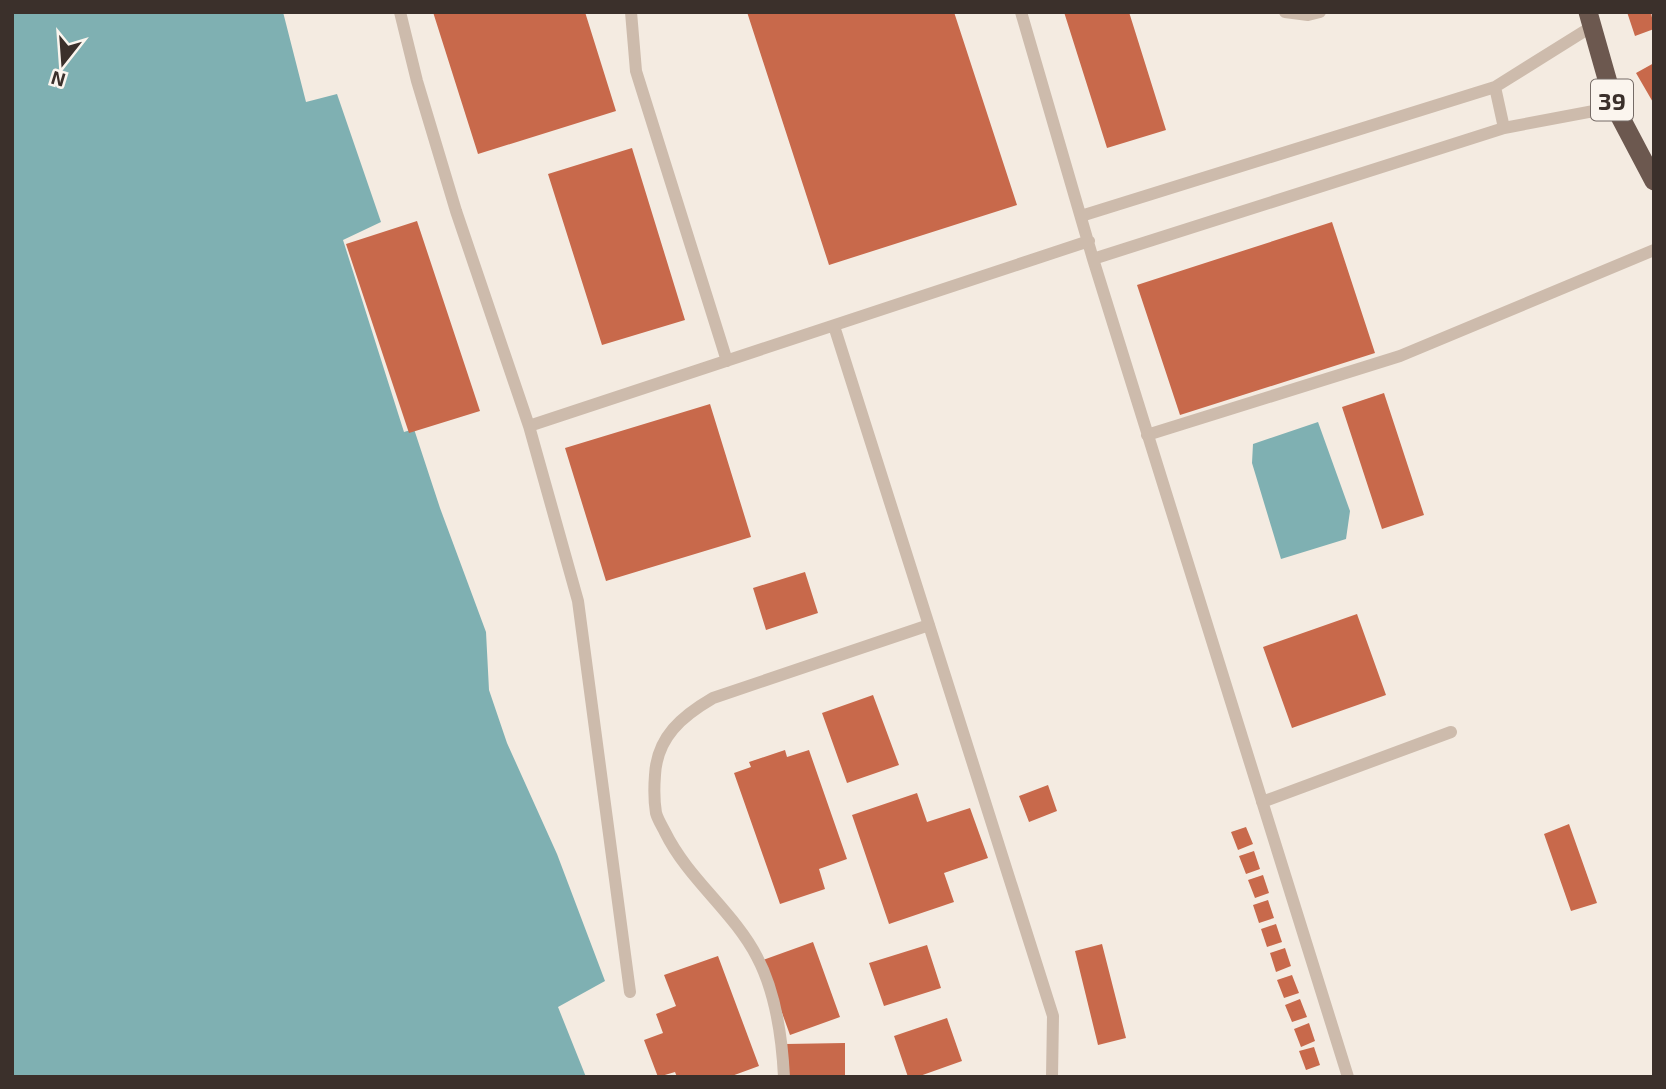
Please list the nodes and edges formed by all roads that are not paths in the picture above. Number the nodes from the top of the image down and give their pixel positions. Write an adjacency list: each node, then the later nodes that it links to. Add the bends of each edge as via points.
1 (400, 12): 17 (lane, via 456,211)
2 (631, 12): 16 (lane, via 636,71)
3 (1021, 12): 11 (lane)
4 (1285, 12): 5 (lane)
5 (1320, 12)
6 (1589, 20): 7 (lane); 8 (highway, 39)
7 (1495, 87): 9 (lane); 11 (lane)
8 (1615, 107): 9 (lane); 10 (highway, 39)
9 (1504, 128): 14 (lane)
10 (1654, 181)
11 (1081, 216): 12 (lane)
12 (1089, 241): 14 (lane); 15 (lane)
13 (1654, 250): 18 (lane, via 1400,356)
14 (1093, 259): 18 (lane)
15 (834, 326): 16 (lane); 19 (lane)
16 (727, 361): 17 (lane)
17 (529, 426): 22 (lane, via 578,601)
18 (1147, 435): 21 (lane)
19 (929, 625): 23 (lane, via 713,698 687,713 673,729 655,767 657,816 674,851 757,957 773,1001); 24 (lane, via 1053,1016)
20 (1451, 732): 21 (lane)
21 (1262, 802): 25 (lane)
22 (630, 992)
23 (784, 1077)
24 (1052, 1077)
25 (1348, 1077)

